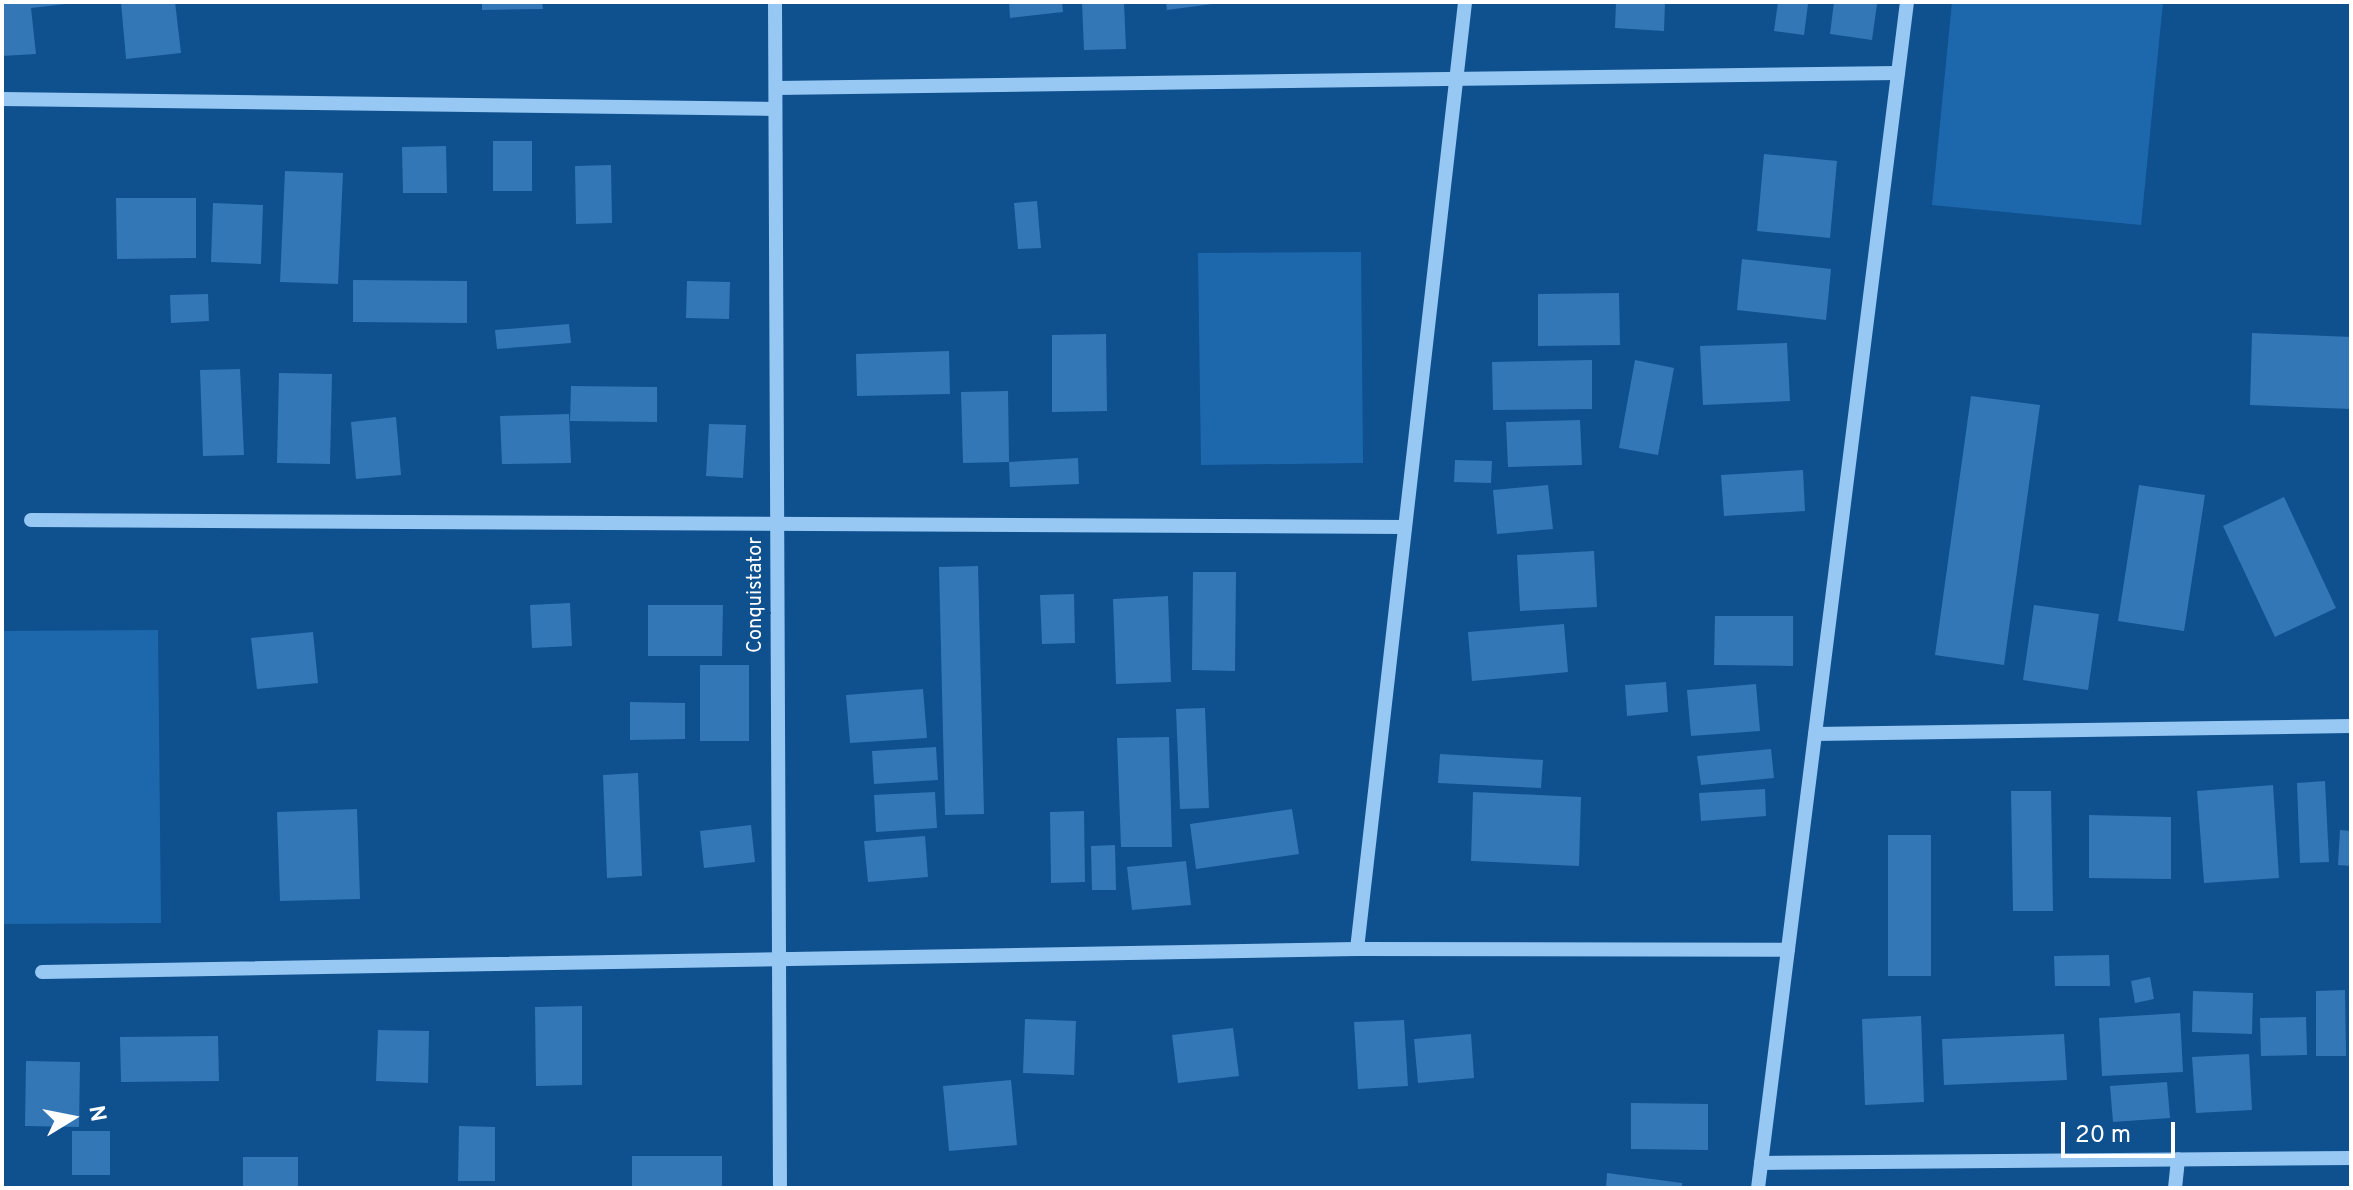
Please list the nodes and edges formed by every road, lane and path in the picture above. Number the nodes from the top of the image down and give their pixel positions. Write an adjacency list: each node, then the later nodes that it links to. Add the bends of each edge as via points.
1 (775, 2): 6 (street, Conquistator)
2 (1465, 2): 5 (street)
3 (1907, 2): 4 (street)
4 (1898, 73): 5 (street); 13 (street)
5 (1456, 80): 6 (street); 11 (street)
6 (776, 88): 8 (street, Conquistator)
7 (2, 99): 8 (street)
8 (774, 109): 10 (street, Conquistator)
9 (31, 520): 10 (street)
10 (776, 523): 11 (street); 16 (street, Conquistator)
11 (1405, 527): 14 (street)
12 (2351, 726): 13 (street)
13 (1815, 734): 15 (street)
14 (1357, 949): 15 (street); 16 (street)
15 (1788, 950): 20 (street)
16 (777, 959): 17 (street); 21 (street, Conquistator)
17 (42, 972)
18 (2351, 1158): 19 (street)
19 (2178, 1159): 20 (street); 23 (street)
20 (1761, 1163): 22 (street)
21 (780, 1188)
22 (1758, 1188)
23 (2175, 1188)

